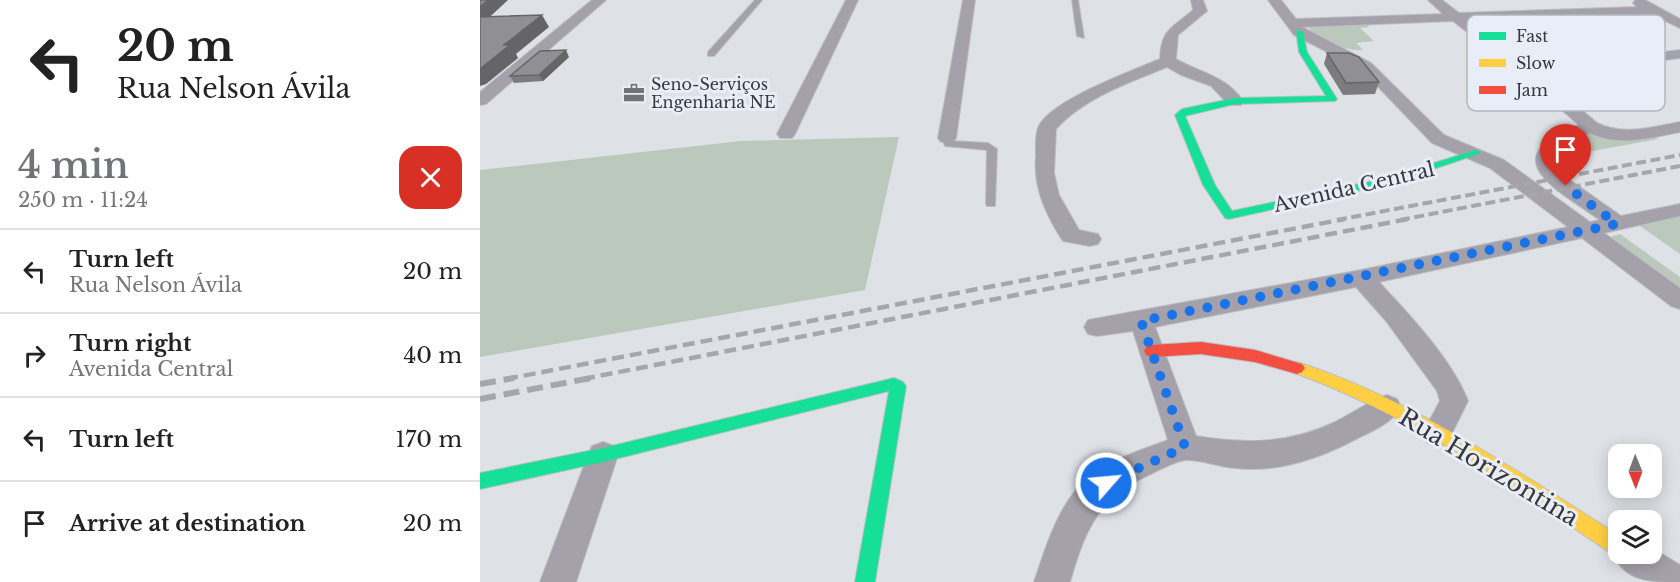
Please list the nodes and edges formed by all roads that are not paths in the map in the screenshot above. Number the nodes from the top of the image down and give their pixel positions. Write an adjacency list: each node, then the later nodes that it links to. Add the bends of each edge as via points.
1 (600, 0): 24 (street)
2 (759, 0): 20 (lane)
3 (852, 0): 29 (street)
4 (969, 0): 30 (street)
5 (1075, 0): 19 (lane)
6 (1197, 0): 23 (street, via 1200,10 1172,31)
7 (1274, 0): 18 (street)
8 (1434, 0): 14 (street)
9 (1635, 0): 10 (street)
10 (1654, 10): 11 (street); 12 (street)
11 (1530, 15)
12 (1663, 15)
13 (1665, 16): 16 (street)
14 (1456, 18): 15 (street); 17 (street); 18 (street)
15 (1467, 18)
16 (1680, 24)
17 (1467, 26)
18 (1296, 28): 25 (street, via 1309,64 1332,99); 31 (street, via 1366,66 1438,139)
19 (1081, 36)
20 (711, 54)
21 (1680, 54): 22 (street)
22 (1665, 56)
23 (1168, 61): 25 (street, via 1217,83); 36 (street, via 1098,91 1047,128 1044,173 1049,195 1068,233)
24 (480, 100)
25 (1235, 101): 31 (street, Avenida Central, via 1180,115 1209,185 1229,215 1385,183)
26 (1573, 111): 27 (street)
27 (1591, 126): 28 (street, via 1606,134 1626,136); 34 (street, via 1555,144 1546,154 1544,167)
28 (1680, 127)
29 (786, 134)
30 (947, 138): 32 (lane, via 948,144 992,148)
31 (1476, 153): 35 (street, via 1514,175)
32 (991, 204)
33 (1680, 210): 34 (street)
34 (1617, 224): 35 (street)
35 (1586, 230): 37 (street); 38 (street)
36 (1090, 239)
37 (1361, 278): 39 (street); 43 (street, via 1395,315 1449,387 1454,401)
38 (1680, 300)
39 (1141, 321): 40 (street); 41 (street)
40 (1097, 327)
41 (1151, 351): 42 (street, via 1199,348 1251,355 1295,366); 44 (street)
42 (1387, 406): 43 (street, Rua Horizontina); 44 (street, Rua Horizontina, via 1352,429 1312,445 1267,456)
43 (1437, 434): 47 (street, Rua Horizontina)
44 (1185, 447): 51 (street, via 1106,483 1089,498 1062,550)
45 (603, 455): 46 (street); 49 (street); 50 (street, via 890,383 898,386)
46 (480, 482)
47 (1608, 540)
48 (1646, 564): 52 (street)
49 (558, 582)
50 (865, 582)
51 (1052, 582)
52 (1676, 582)

